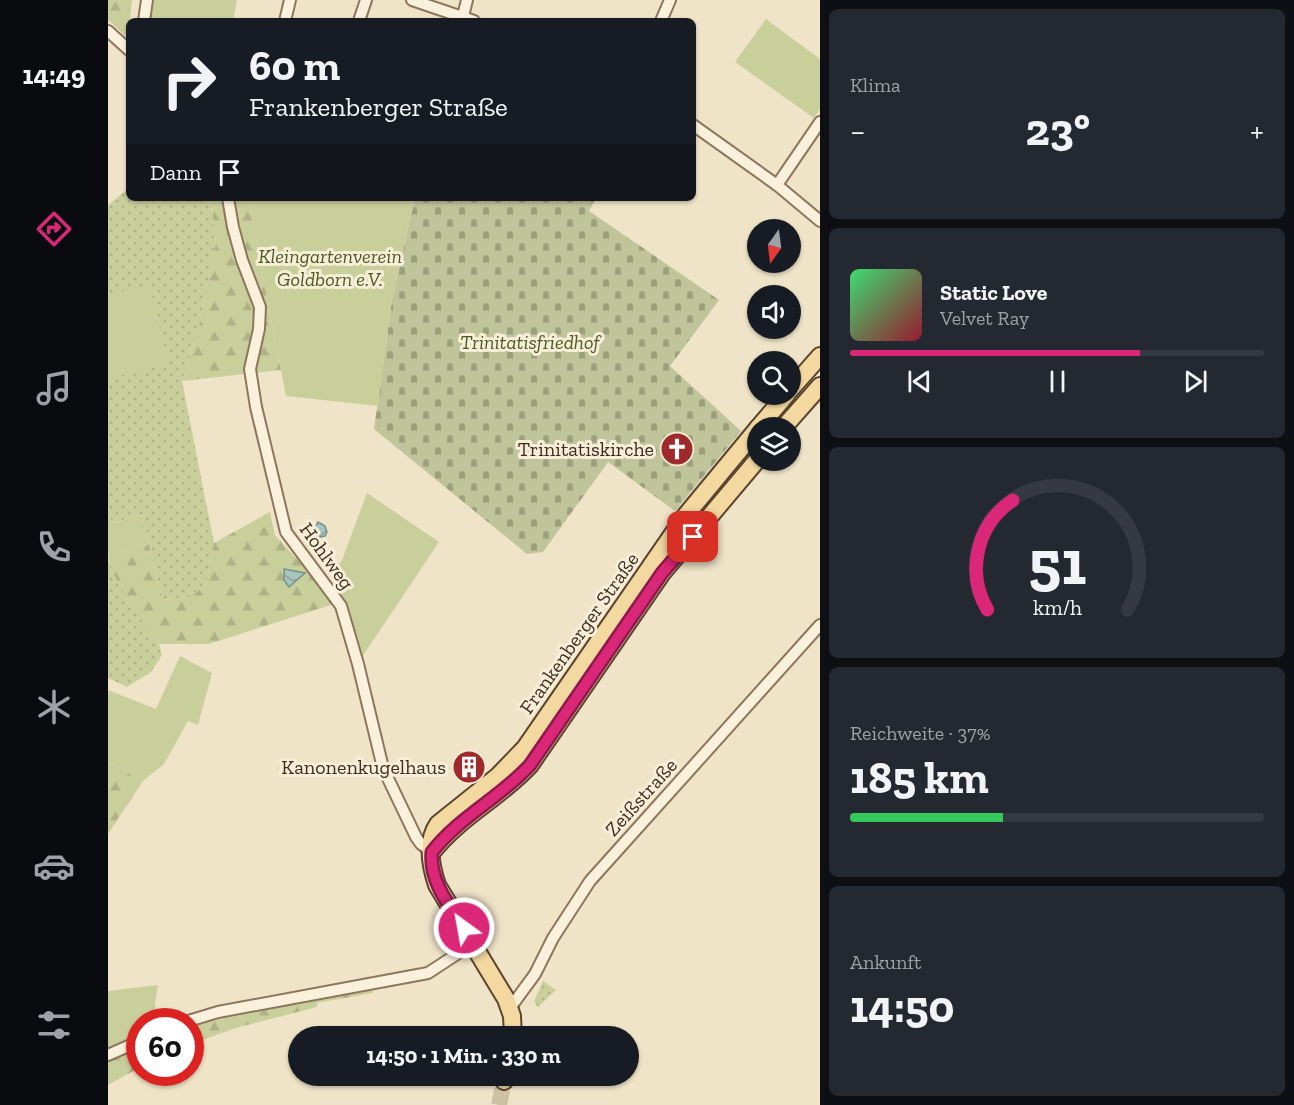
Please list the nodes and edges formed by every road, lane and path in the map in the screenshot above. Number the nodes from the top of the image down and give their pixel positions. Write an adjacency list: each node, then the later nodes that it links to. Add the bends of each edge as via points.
1 (147, 0): 7 (street)
2 (290, 0): 8 (street)
3 (366, 0): 9 (street)
4 (412, 0): 10 (street)
5 (467, 0): 10 (street)
6 (670, 0): 11 (street)
7 (144, 18)
8 (286, 18)
9 (360, 18)
10 (462, 18)
11 (662, 18)
12 (108, 31): 13 (street)
13 (126, 47)
14 (820, 122): 16 (street)
15 (696, 127): 16 (street)
16 (777, 185): 18 (street)
17 (229, 201): 28 (street, Hohlweg, via 242,260 260,307 250,369 286,532 341,606 383,768 416,837)
18 (820, 221)
19 (820, 356): 20 (main road)
20 (801, 378)
21 (820, 386): 24 (main road)
22 (778, 405): 23 (main road, Frankenberger Straße)
23 (767, 417)
24 (793, 417)
25 (747, 441): 28 (main road, Frankenberger Straße, via 686,515 525,748 498,776 438,824 432,836)
26 (748, 471): 28 (main road, Frankenberger Straße, via 662,573 530,765)
27 (820, 625): 30 (street, Zeißstraße, via 591,881)
28 (432, 852): 29 (main road, Frankenberger Straße, via 438,885)
29 (474, 943): 30 (main road, Frankenberger Straße); 31 (street, via 428,973)
30 (510, 1008): 32 (main road, Frankenberger Straße)
31 (204, 1016)
32 (512, 1026)
33 (126, 1047): 34 (street)
34 (108, 1055)

